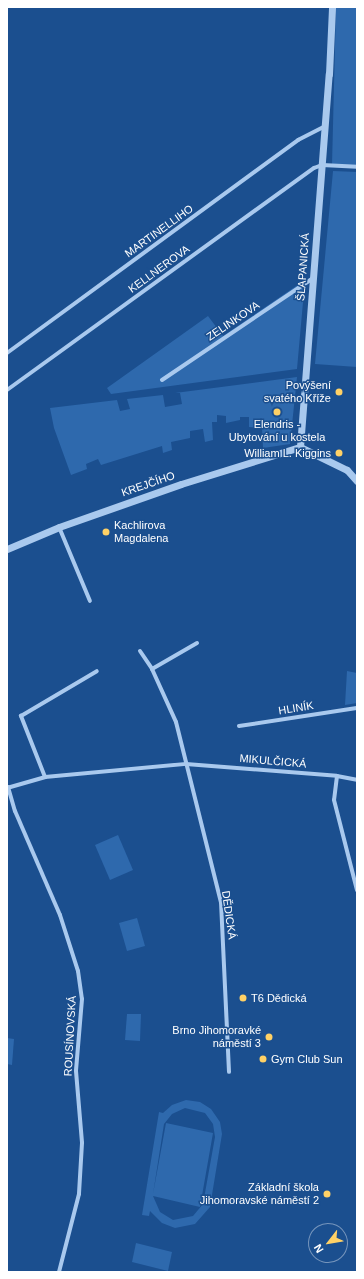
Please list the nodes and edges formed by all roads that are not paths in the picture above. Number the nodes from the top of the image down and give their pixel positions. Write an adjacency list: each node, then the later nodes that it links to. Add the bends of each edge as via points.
1 (332, 7): 2 (street, ŠLAPANICKÁ)
2 (324, 127): 3 (street, ŠLAPANICKÁ); 6 (street, MARTINELLIHO, via 298,140)
3 (322, 165): 4 (street); 5 (street, ŠLAPANICKÁ); 8 (street, KELLNEROVA, via 314,168)
4 (357, 167)
5 (314, 277): 7 (street, ZELINKOVA); 9 (street, ŠLAPANICKÁ)
6 (7, 353)
7 (162, 380)
8 (7, 390)
9 (300, 447): 10 (street, via 347,470); 11 (street, KREJČÍHO, via 181,484)
10 (357, 481)
11 (59, 527): 12 (street, KREJČÍHO); 13 (street)
12 (7, 549)
13 (90, 601)
14 (197, 643): 16 (street)
15 (140, 651): 16 (street)
16 (152, 669): 20 (street, via 176,722)
17 (97, 671): 22 (street, via 21,716)
18 (357, 708): 19 (street, HLINÍK)
19 (238, 726)
20 (186, 764): 21 (street, MIKULČICKÁ); 22 (street, MIKULČICKÁ); 26 (street, DĚDICKÁ, via 221,902)
21 (337, 776): 23 (street, MIKULČICKÁ); 25 (street, via 334,800)
22 (45, 777): 24 (street, MIKULČICKÁ)
23 (357, 780)
24 (8, 788): 27 (street, ROUSÍNOVSKÁ, via 15,811 60,915 78,971 82,999 76,1071 82,1143 79,1194)
25 (357, 890)
26 (229, 1072)
27 (59, 1272)

